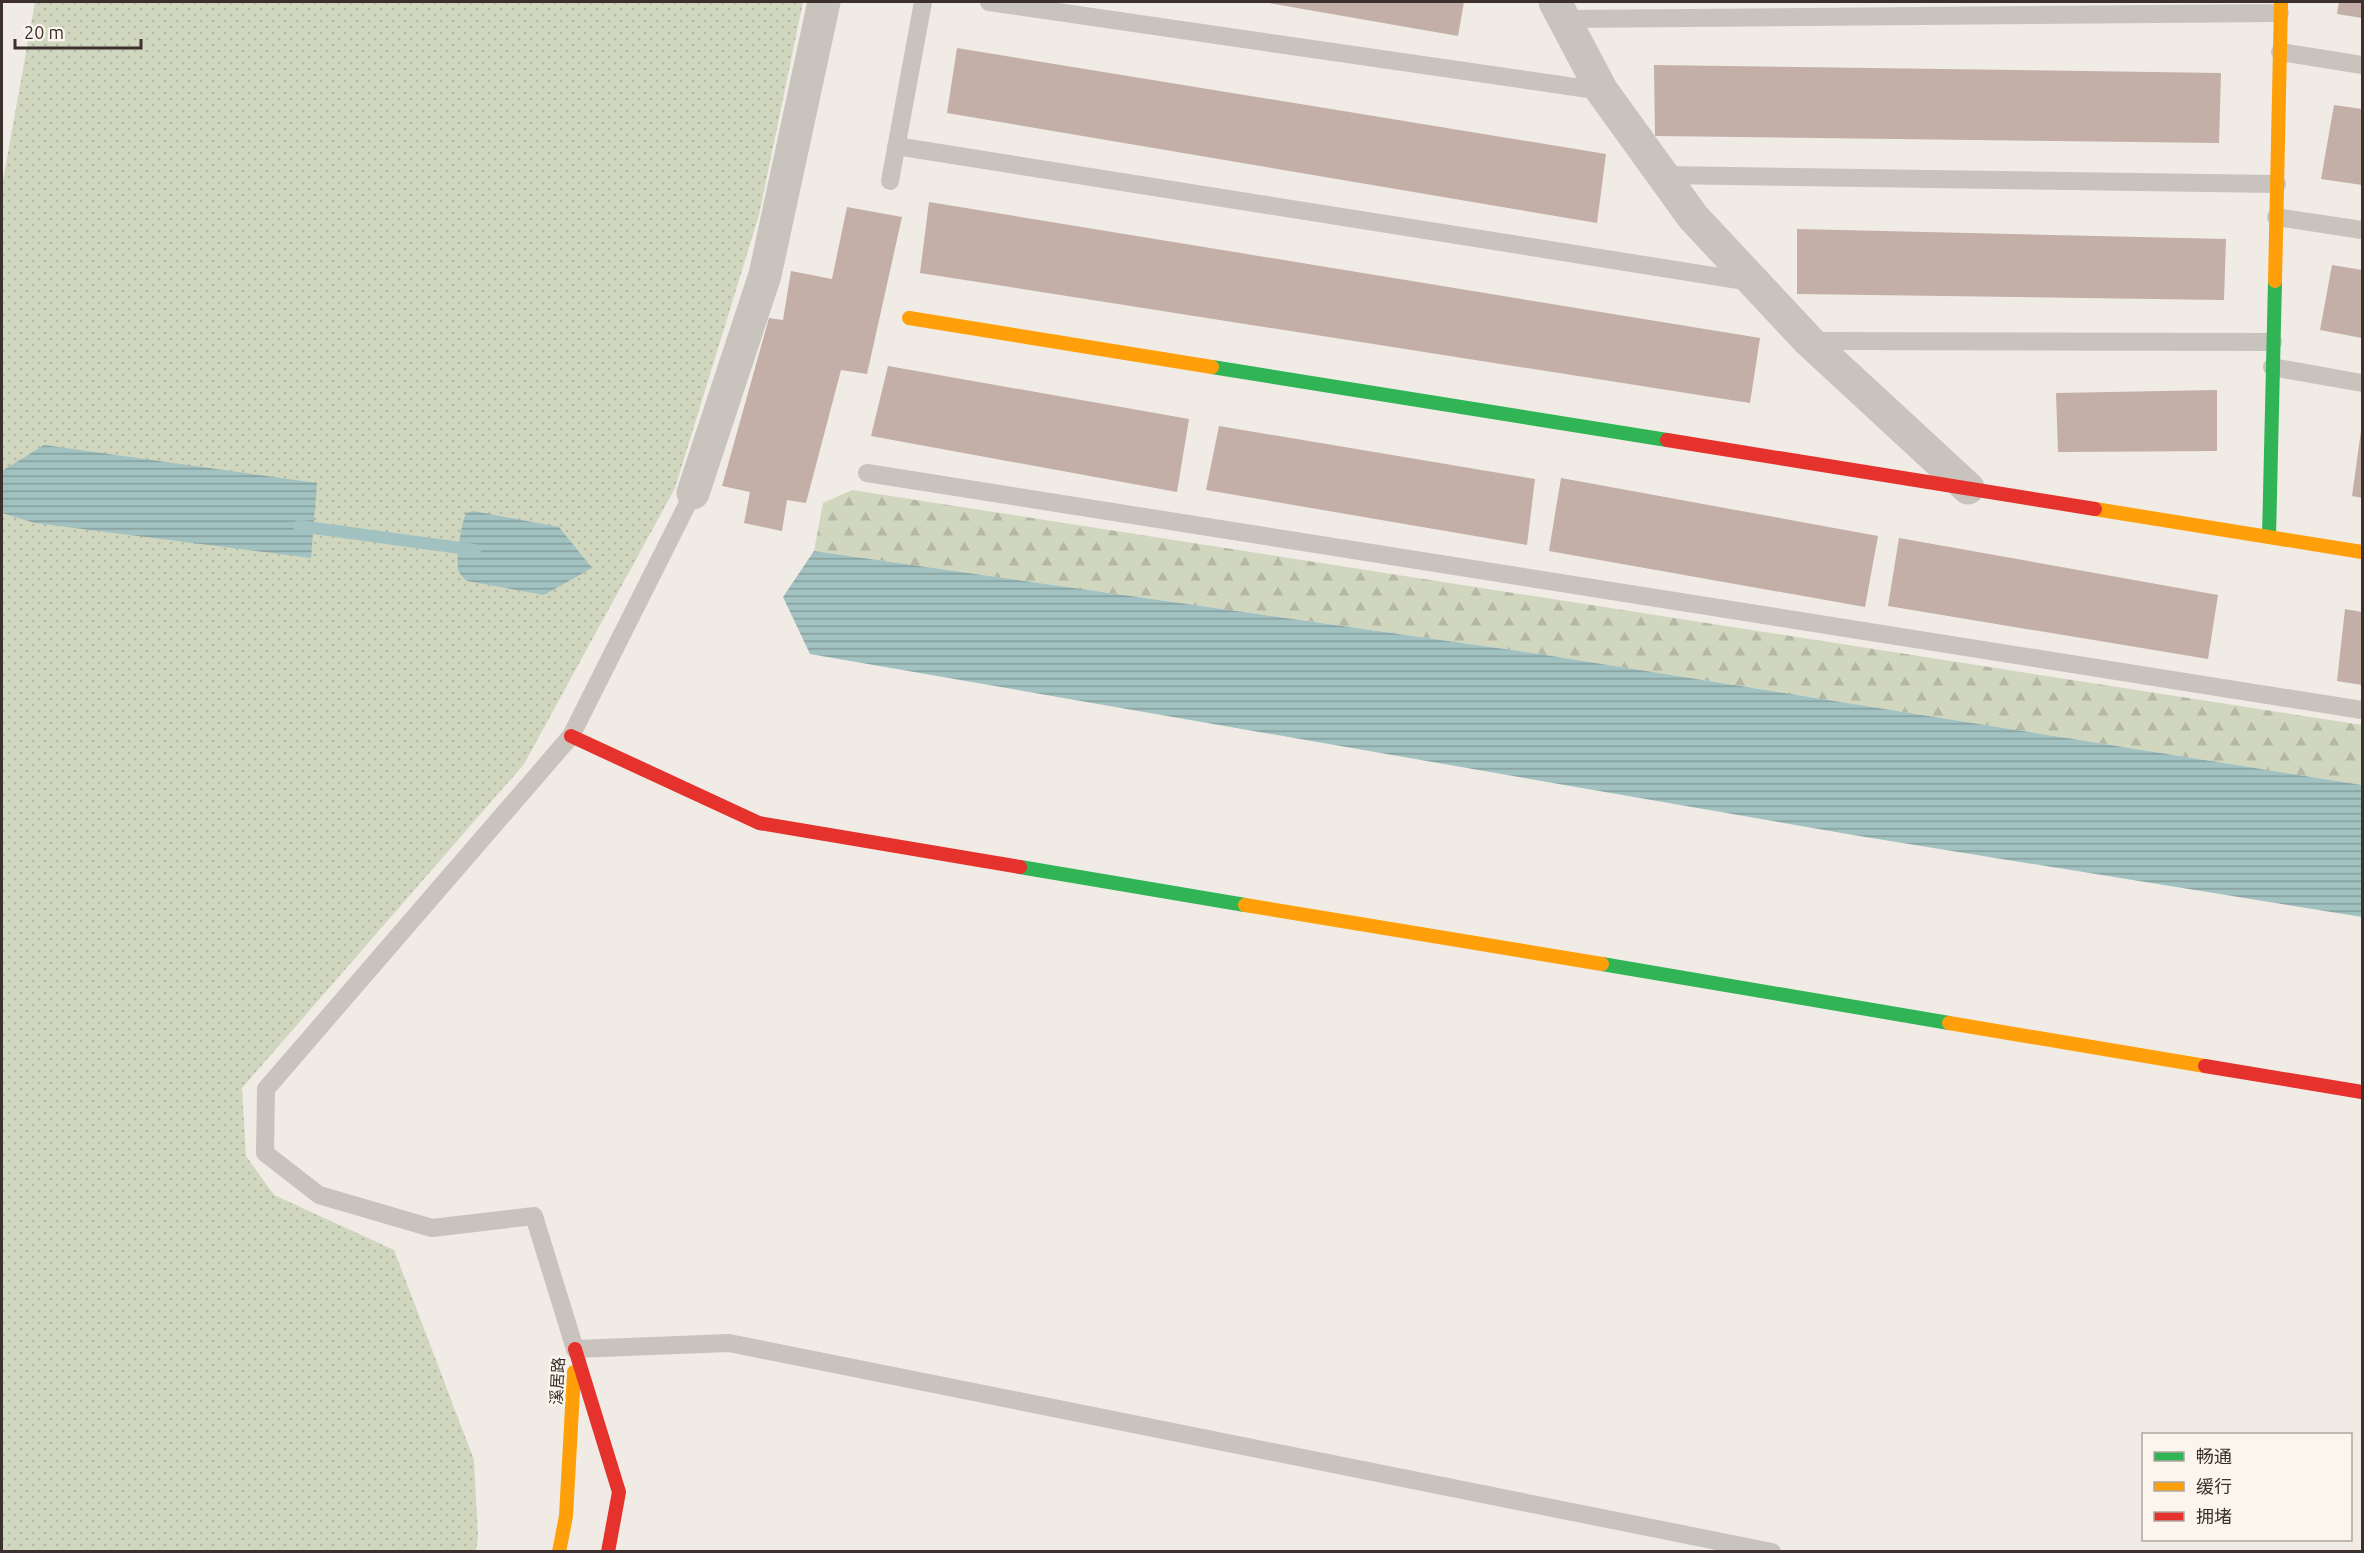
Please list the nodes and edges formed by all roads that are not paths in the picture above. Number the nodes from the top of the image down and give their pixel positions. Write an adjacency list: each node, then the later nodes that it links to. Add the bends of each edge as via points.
1 (824, 2): 23 (street, via 765,275)
2 (923, 2): 9 (lane)
3 (989, 2): 8 (lane)
4 (2281, 7): 5 (lane); 6 (street)
5 (1559, 10): 8 (street)
6 (2280, 52): 7 (lane); 12 (street)
7 (2362, 65)
8 (1602, 92): 10 (street)
9 (896, 146): 11 (lane); 15 (lane)
10 (1662, 175): 12 (lane); 15 (street, via 1693,217)
11 (890, 182)
12 (2277, 184): 13 (street)
13 (2276, 217): 14 (lane); 18 (street)
14 (2362, 230)
15 (1752, 282): 17 (street)
16 (909, 318): 22 (street)
17 (1809, 340): 18 (lane); 22 (street)
18 (2273, 342): 19 (street)
19 (2272, 367): 20 (lane); 24 (street)
20 (2362, 382)
21 (867, 473): 26 (lane)
22 (1968, 488): 24 (street)
23 (693, 493): 27 (lane)
24 (2269, 537): 25 (street)
25 (2362, 552)
26 (2362, 710)
27 (571, 736): 28 (street, via 759,824); 29 (lane, via 266,1089 265,1154 319,1195 432,1228 534,1216)
28 (2362, 1092)
29 (575, 1349): 30 (street, 溪居路, via 566,1516); 31 (street, 溪居路, via 619,1492); 32 (lane, via 729,1343)
30 (559, 1551)
31 (608, 1551)
32 (1772, 1551)

